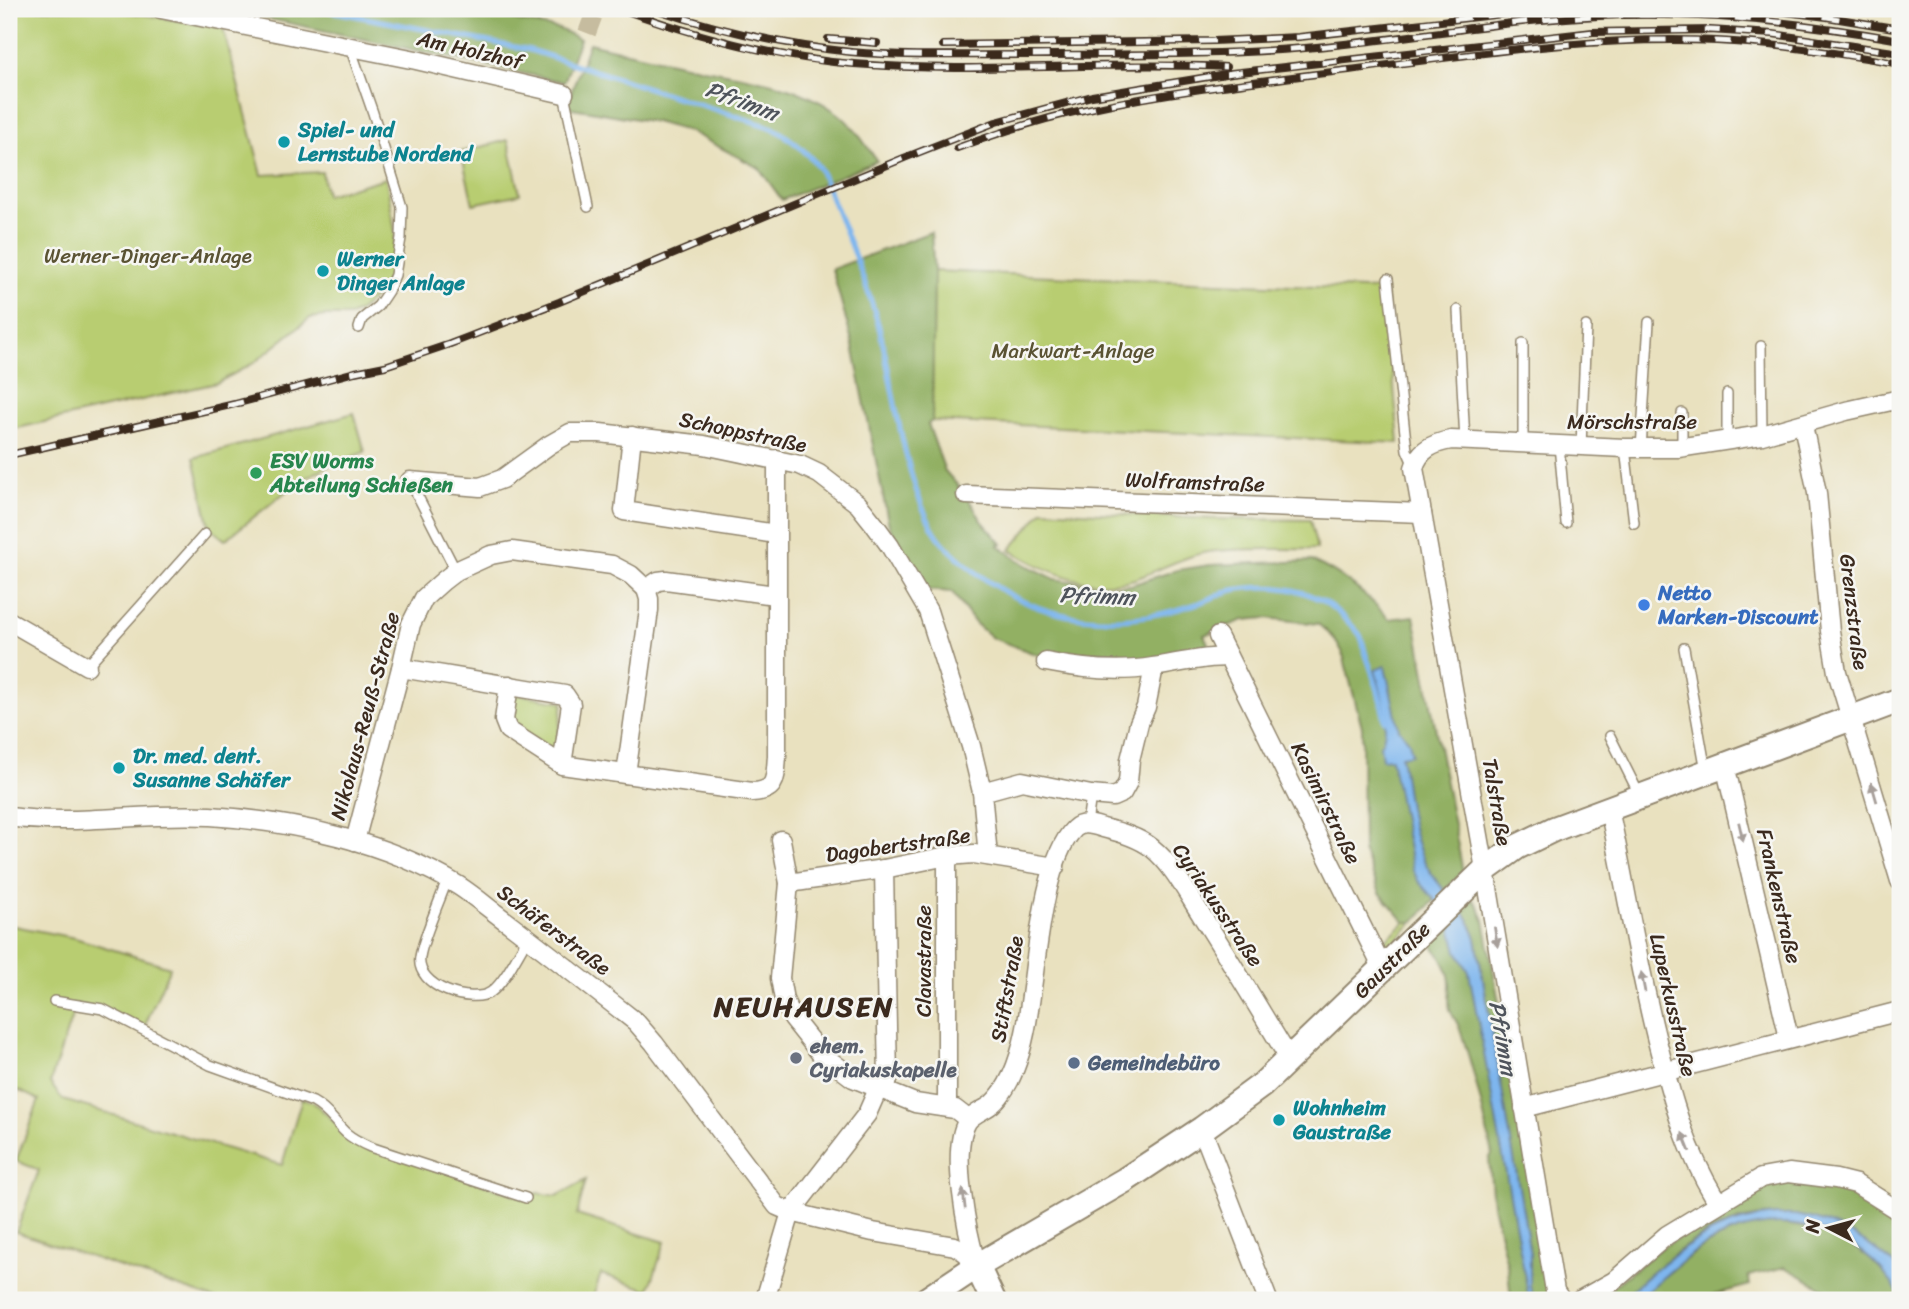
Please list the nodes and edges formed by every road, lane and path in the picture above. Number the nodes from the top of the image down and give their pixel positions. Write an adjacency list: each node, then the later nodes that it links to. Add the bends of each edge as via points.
1 (161, 9): 2 (street, Am Holzhof)
2 (350, 47): 3 (street, Am Holzhof); 9 (lane, via 402,207 395,275)
3 (564, 94): 4 (lane)
4 (588, 207)
5 (1388, 279): 26 (lane, Talstraße, via 1407,450)
6 (1458, 310): 18 (lane)
7 (1648, 322): 24 (lane)
8 (1586, 326): 22 (lane)
9 (359, 328)
10 (1523, 344): 20 (lane)
11 (1761, 346): 16 (lane)
12 (1727, 394): 19 (lane)
13 (1900, 399): 15 (street, Mörschstraße)
14 (1682, 413): 23 (lane)
15 (1802, 425): 16 (street, Mörschstraße); 47 (street, Grenzstraße, via 1817,493 1833,652)
16 (1762, 435): 19 (street, Mörschstraße)
17 (632, 436): 25 (street, Schoppstraße); 27 (street, Schoppstraße, via 570,433 502,480 480,486); 33 (street, via 624,511)
18 (1465, 441): 20 (street, Mörschstraße); 26 (street, Mörschstraße, via 1430,447 1417,458)
19 (1727, 441): 23 (street, Mörschstraße)
20 (1523, 443): 21 (street, Mörschstraße)
21 (1559, 445): 22 (street, Mörschstraße); 30 (lane)
22 (1581, 446): 24 (street, Mörschstraße)
23 (1682, 448): 24 (street, Mörschstraße)
24 (1633, 449): 31 (lane)
25 (777, 459): 33 (street); 52 (street, Schoppstraße, via 811,469 841,489 859,504 896,555 928,611)
26 (1414, 468): 29 (street, Talstraße)
27 (410, 481): 34 (lane)
28 (966, 495): 29 (street, Wolframstraße)
29 (1422, 513): 64 (street, Talstraße)
30 (1566, 523)
31 (1634, 523)
32 (205, 534): 42 (lane)
33 (776, 534): 36 (street)
34 (456, 571): 35 (street, Nikolaus-Reuß-Straße, via 512,551 612,565); 44 (street, Nikolaus-Reuß-Straße, via 416,610)
35 (646, 589): 36 (street, via 666,580); 51 (street, via 649,610)
36 (775, 595): 51 (street, via 777,756 775,780 769,788 752,792)
37 (11, 628): 42 (street)
38 (1218, 636): 40 (street, Kasimirstraße)
39 (1684, 648): 50 (lane)
40 (1228, 657): 43 (street); 69 (street, Kasimirstraße)
41 (1046, 662): 43 (street, via 1081,669)
42 (87, 666)
43 (1154, 667): 53 (street, via 1126,789 1113,797)
44 (401, 668): 45 (street); 59 (street, Nikolaus-Reuß-Straße)
45 (509, 685): 49 (street, via 504,720 508,730); 49 (street, via 559,693 569,699)
46 (1900, 700): 47 (main road, Gaustraße)
47 (1852, 718): 50 (main road, Gaustraße); 66 (street, Grenzstraße, one-way to 47)
48 (1610, 736): 54 (lane)
49 (562, 765): 51 (street)
50 (1716, 769): 54 (main road, Gaustraße); 72 (street, Frankenstraße, one-way to 72)
51 (626, 774)
52 (982, 792): 53 (street, via 1021,781); 61 (street, Schoppstraße)
53 (1091, 795): 57 (lane)
54 (1640, 797): 55 (main road, Gaustraße)
55 (1609, 809): 64 (main road, Gaustraße, via 1537,837); 74 (street, Luperkusstraße, one-way to 55, via 1647,1005)
56 (9, 817): 59 (street, Schäferstraße, via 94,821 208,816 281,824)
57 (1087, 824): 62 (street, via 1074,829); 73 (street, Cyriakusstraße, via 1142,841 1162,857)
58 (781, 840): 67 (street)
59 (355, 841): 65 (street, Schäferstraße)
60 (947, 856): 61 (street, Dagobertstraße); 63 (street, Dagobertstraße); 76 (street, Clavastraße)
61 (988, 856): 62 (street, Dagobertstraße)
62 (1055, 867): 78 (street, Stiftstraße, via 1017,1063 993,1103)
63 (884, 869): 67 (street, Dagobertstraße); 75 (street, via 888,1080)
64 (1485, 870): 69 (main road, Gaustraße); 77 (street, Talstraße, one-way to 77)
65 (447, 880): 68 (street, Schäferstraße); 68 (lane, via 420,957 423,973 434,986 488,994)
66 (1900, 881)
67 (789, 883): 75 (street, via 780,978 788,1011 820,1053 845,1072)
68 (528, 938): 82 (street, Schäferstraße, via 636,1021 771,1199)
69 (1384, 969): 73 (main road, Gaustraße)
70 (54, 1001): 80 (lane, via 103,1009 209,1065 313,1102 326,1109 344,1132 370,1147)
71 (1900, 1011): 72 (street)
72 (1790, 1038): 74 (street)
73 (1290, 1060): 79 (main road, Gaustraße)
74 (1665, 1072): 77 (street); 81 (street, Luperkusstraße, one-way to 74, via 1691,1155)
75 (882, 1090): 76 (street, via 915,1103); 82 (street)
76 (947, 1107): 78 (street)
77 (1524, 1108): 89 (street, Talstraße, via 1555,1291)
78 (968, 1119): 84 (street, one-way to 78, via 960,1168)
79 (1202, 1129): 84 (main road, Gaustraße, via 1125,1181); 88 (street)
80 (526, 1198)
81 (1720, 1201): 83 (street, via 1761,1178 1789,1173 1856,1184); 90 (street, via 1667,1235 1614,1281)
82 (791, 1212): 84 (street, Schäferstraße, via 955,1247); 85 (street)
83 (1900, 1212)
84 (977, 1266): 86 (main road, Gaustraße); 87 (main road)
85 (765, 1300)
86 (926, 1300)
87 (993, 1300)
88 (1268, 1300)
89 (1561, 1300)
90 (1580, 1300)

